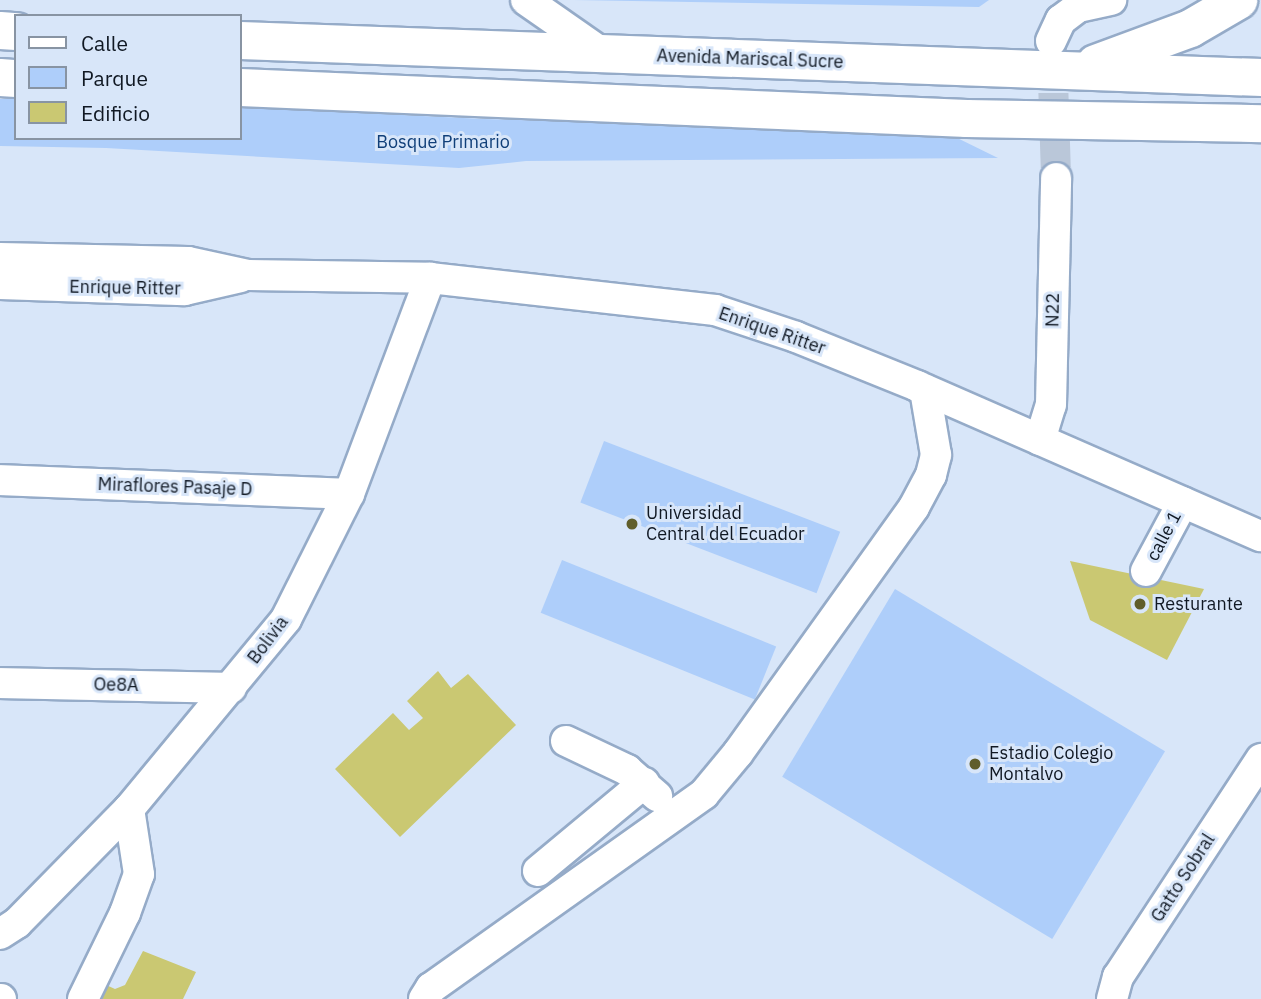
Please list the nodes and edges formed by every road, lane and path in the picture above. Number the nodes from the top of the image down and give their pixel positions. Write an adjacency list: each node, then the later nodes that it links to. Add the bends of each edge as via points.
1 (526, 0): 6 (street)
2 (1111, 0): 5 (street, via 1078,7 1061,20)
3 (1238, 0): 7 (main road, via 1190,28)
4 (242, 40): 6 (main road, Avenida Mariscal Sucre)
5 (1051, 41)
6 (602, 53): 7 (main road, Avenida Mariscal Sucre)
7 (1081, 68): 8 (main road, Avenida Mariscal Sucre)
8 (1261, 78)
9 (242, 87): 10 (main road, via 956,117)
10 (1261, 123)
11 (1056, 178): 17 (street, N22, via 1051,405)
12 (0, 258): 13 (street, Enrique Ritter, via 188,262)
13 (248, 275): 14 (street, Enrique Ritter); 15 (street, Enrique Ritter, via 185,290)
14 (430, 278): 16 (street, Enrique Ritter, via 715,310 796,337); 19 (street, Bolivia)
15 (0, 285)
16 (925, 390): 17 (street, Enrique Ritter); 29 (street, via 936,455 914,507 738,752 705,794)
17 (1040, 440): 20 (street, Enrique Ritter)
18 (0, 480): 19 (street, Miraflores Pasaje D)
19 (349, 494): 24 (street, Bolivia, via 286,619)
20 (1183, 502): 21 (street, Enrique Ritter); 22 (street, calle 1)
21 (1261, 536)
22 (1146, 571)
23 (0, 683): 24 (street, Oe8A)
24 (231, 688): 28 (street, Bolivia)
25 (566, 741): 27 (street)
26 (1261, 759): 34 (street, Gatto Sobral, via 1118,977)
27 (645, 783): 29 (street); 30 (street)
28 (129, 810): 31 (street, Bolivia, via 17,923); 32 (street, via 139,874)
29 (675, 813): 33 (street, via 430,988)
30 (538, 872)
31 (0, 933)
32 (83, 999)
33 (424, 999)
34 (1112, 999)

